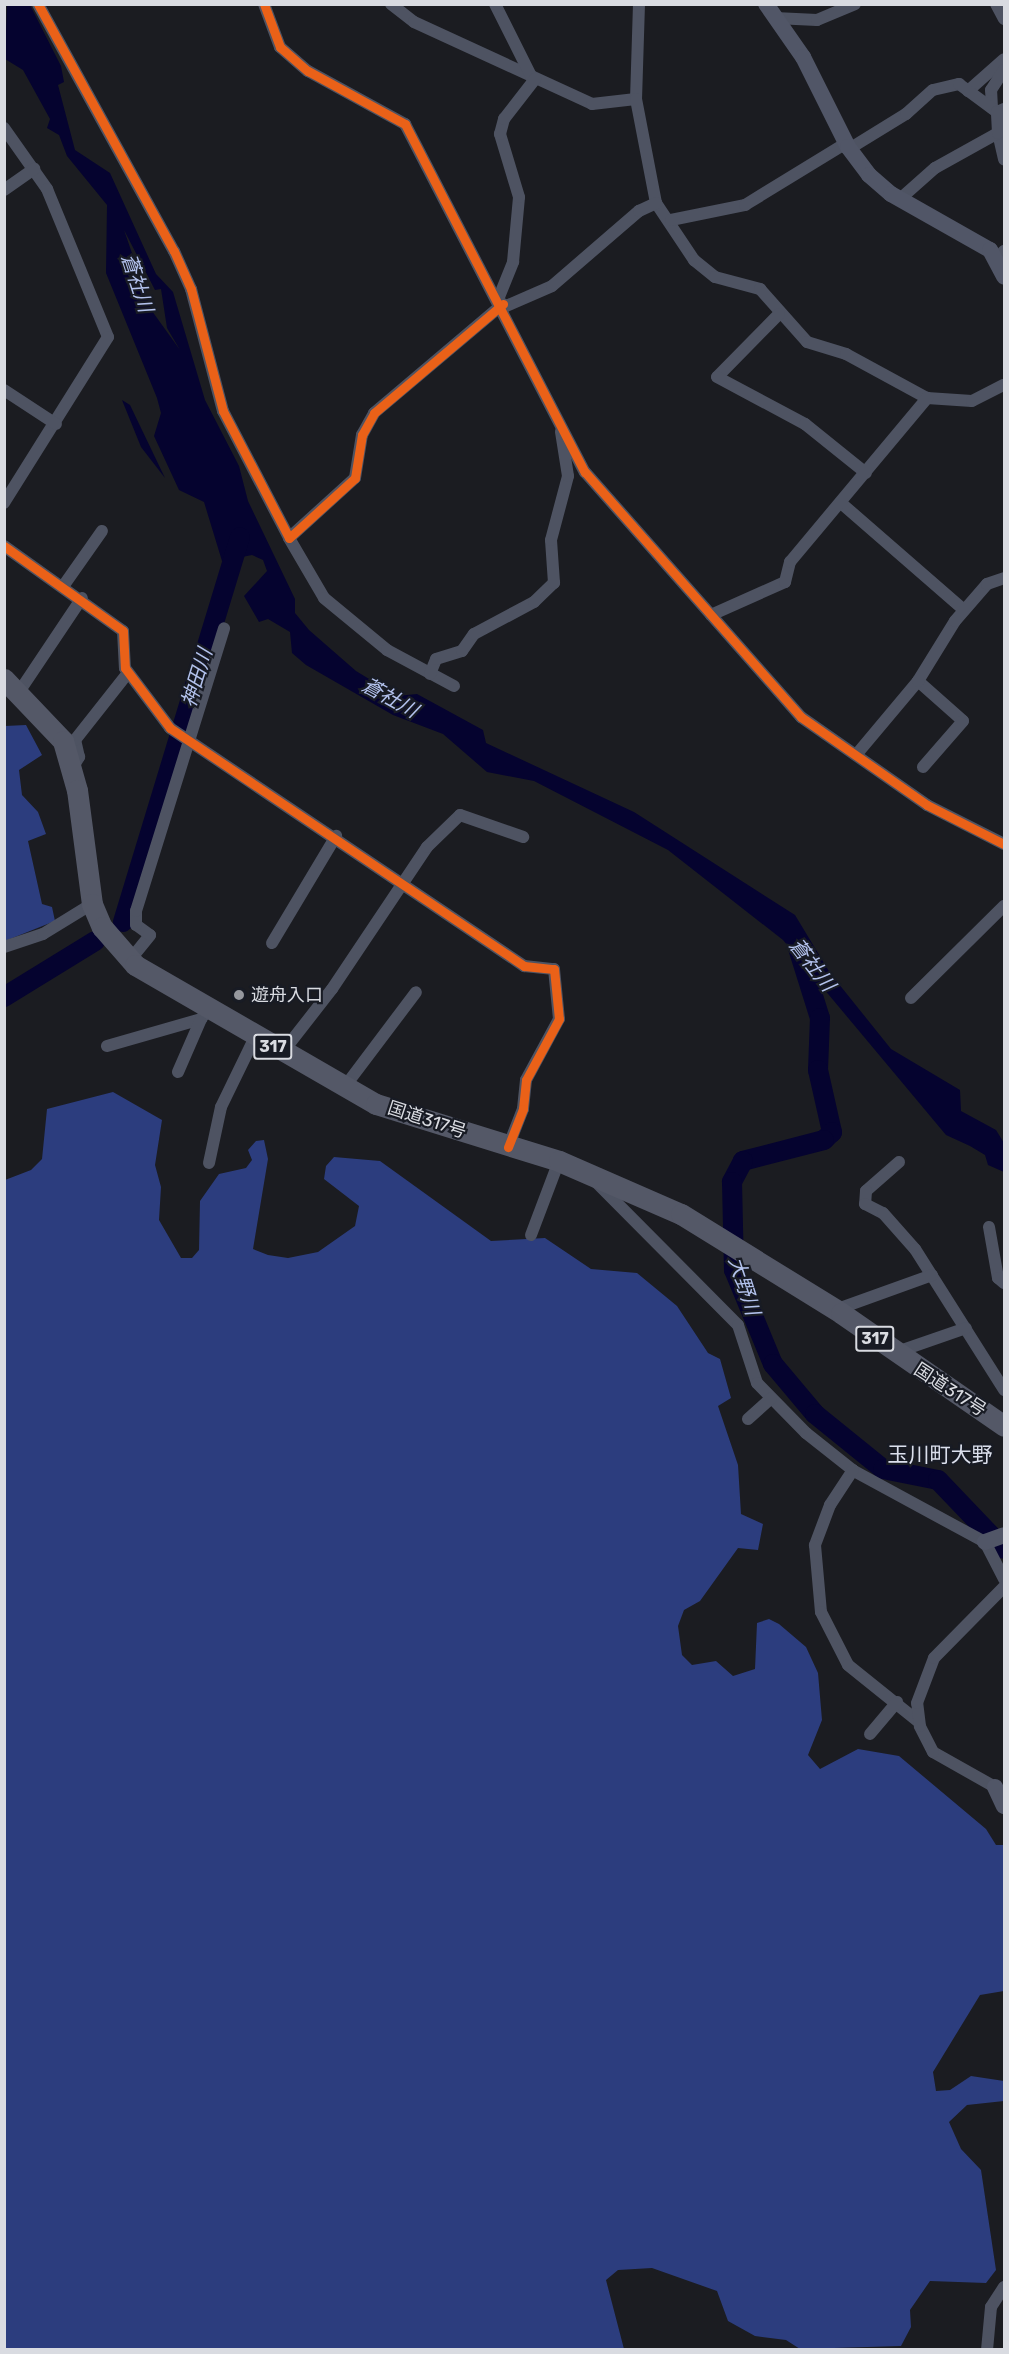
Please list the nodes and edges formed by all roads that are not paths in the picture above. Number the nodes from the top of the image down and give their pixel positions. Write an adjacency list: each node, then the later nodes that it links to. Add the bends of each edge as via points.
1 (38, 4): 38 (street, via 174,251 191,289 223,411)
2 (264, 4): 27 (street, via 280,47 308,72 405,124)
3 (391, 4): 12 (street, via 414,22)
4 (495, 4): 12 (street)
5 (639, 4): 14 (street)
6 (855, 4): 8 (street, via 817,20)
7 (996, 4): 9 (street)
8 (771, 11): 18 (street, via 803,57)
9 (1005, 19)
10 (1005, 59): 13 (street)
11 (1005, 70): 15 (street, via 991,90)
12 (533, 79): 14 (street, via 592,104); 27 (street, via 504,119 500,135 503,158 519,186 513,262)
13 (968, 92): 15 (street); 18 (street, via 959,84 933,90 906,114)
14 (636, 99): 23 (street)
15 (998, 110): 17 (street)
16 (4, 128): 20 (street)
17 (998, 134): 19 (street); 22 (street, via 935,168)
18 (847, 146): 22 (street, via 869,175); 24 (street, via 746,205)
19 (1005, 159)
20 (34, 169): 21 (street); 32 (street, via 47,189 108,337)
21 (4, 190)
22 (900, 199): 25 (street)
23 (656, 203): 24 (street); 27 (street, via 639,211 552,286)
24 (671, 220): 28 (street, via 693,260 715,277 760,289)
25 (1000, 255): 26 (street)
26 (1005, 276)
27 (502, 303): 33 (street); 38 (street, via 374,413 362,435 355,478)
28 (779, 314): 31 (street, via 807,342 846,354); 34 (street, via 717,377 805,424)
29 (1005, 385): 31 (street, via 972,401)
30 (4, 390): 32 (street)
31 (927, 398): 34 (street)
32 (56, 424): 35 (street)
33 (561, 431): 44 (street, via 585,472); 47 (street, via 568,476 551,540 554,583 534,602 474,634 462,651 436,658)
34 (866, 473): 36 (street)
35 (4, 503)
36 (841, 503): 43 (street); 44 (street, via 790,562 785,582)
37 (102, 531): 41 (street)
38 (290, 538): 47 (street, via 324,598 387,650)
39 (4, 546): 41 (street)
40 (1005, 578): 43 (street, via 987,584)
41 (64, 585): 42 (street)
42 (82, 597): 46 (street, via 123,631); 49 (street)
43 (964, 610): 48 (street)
44 (711, 615): 52 (street, via 801,717)
45 (224, 628): 51 (street)
46 (128, 673): 51 (street, via 170,728); 54 (street, via 75,740 79,757)
47 (430, 674): 50 (street)
48 (918, 681): 52 (street); 53 (street, via 963,721)
49 (12, 685): 54 (highway, 国道317号 / 317, via 63,741)
50 (454, 686)
51 (190, 741): 55 (street); 63 (street, via 136,911 136,925 150,935)
52 (856, 755): 57 (street, via 927,805)
53 (923, 767)
54 (73, 768): 59 (highway, 国道317号 / 317)
55 (336, 836): 58 (street); 61 (street)
56 (523, 837): 58 (street, via 503,833 466,813 427,847)
57 (1005, 844)
58 (402, 881): 69 (street, via 332,989); 72 (street, via 524,966 554,969 559,1019 526,1080 523,1109)
59 (92, 904): 62 (street, via 43,934); 63 (highway, 国道317号 / 317, via 102,927)
60 (1005, 906): 65 (street)
61 (272, 943)
62 (4, 947)
63 (130, 960): 66 (highway, 国道317号 / 317)
64 (416, 992): 71 (street)
65 (911, 998)
66 (204, 1015): 67 (highway, 国道317号 / 317); 68 (street); 70 (street)
67 (255, 1037): 69 (highway, 国道317号 / 317); 75 (street, via 221,1107)
68 (107, 1046)
69 (282, 1053): 71 (highway, 国道317号 / 317)
70 (178, 1072)
71 (343, 1089): 72 (highway, 国道317号 / 317)
72 (508, 1147): 73 (highway, 国道317号 / 317)
73 (559, 1161): 76 (highway, 国道317号 / 317); 78 (street)
74 (899, 1162): 79 (street, via 862,1196 893,1222)
75 (209, 1163)
76 (586, 1171): 81 (highway, 国道317号 / 317, via 720,1236); 85 (street, via 675,1267 738,1325 757,1383)
77 (989, 1227): 80 (street, via 998,1278)
78 (531, 1235)
79 (932, 1275): 81 (street); 82 (street)
80 (1005, 1283)
81 (835, 1310): 83 (highway, 国道317号 / 317)
82 (966, 1328): 83 (street); 84 (street)
83 (893, 1353): 87 (highway, 国道317号 / 317)
84 (1005, 1390)
85 (771, 1398): 86 (street); 88 (street)
86 (748, 1419)
87 (1005, 1426)
88 (853, 1470): 90 (street); 93 (street, via 830,1505 815,1545 822,1612 833,1644 848,1665)
89 (1005, 1535): 90 (street)
90 (985, 1542): 91 (street)
91 (1005, 1579)
92 (1005, 1587): 94 (street, via 934,1658 917,1703)
93 (897, 1702): 94 (street); 95 (street)
94 (919, 1722): 96 (street, via 933,1752)
95 (870, 1734)
96 (995, 1787): 97 (street)
97 (1005, 1806)
98 (1005, 2287): 99 (street, via 991,2307)
99 (987, 2349)

